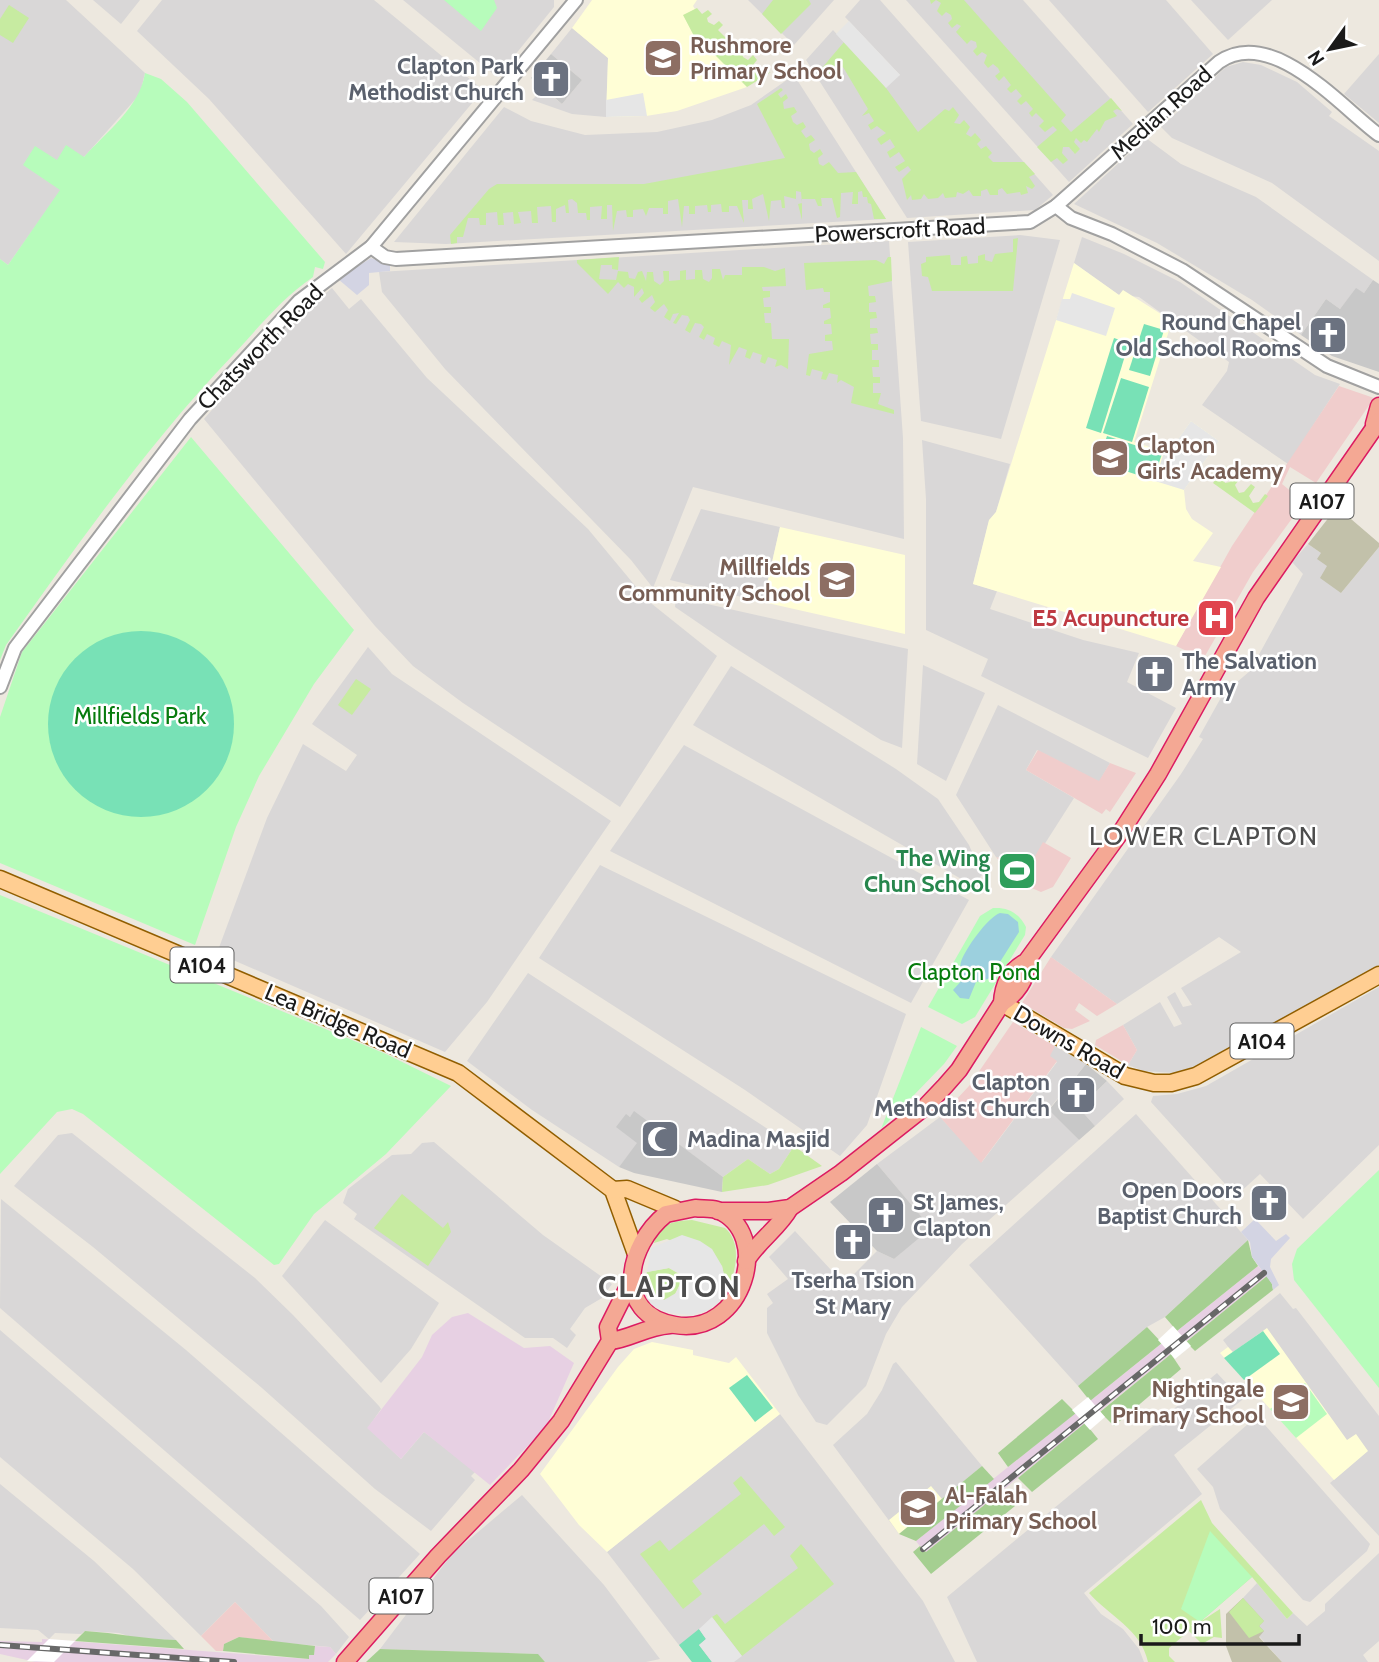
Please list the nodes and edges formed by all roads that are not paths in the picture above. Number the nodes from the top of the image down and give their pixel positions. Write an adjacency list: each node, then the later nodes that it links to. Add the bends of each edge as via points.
1 (576, 0): 4 (street, Chatsworth Road)
2 (1379, 135): 3 (street, Median Road, via 1293,66 1271,58 1234,55 1219,62)
3 (1056, 206): 4 (street, Powerscroft Road, via 1030,222 558,251 396,259); 5 (street, via 1071,218 1182,270 1327,366)
4 (371, 247): 8 (street, Chatsworth Road, via 299,301 190,419 15,648)
5 (1379, 387)
6 (1379, 406): 7 (highway, A107)
7 (1377, 422): 11 (highway, A107, via 1256,598 1123,829 1006,983)
8 (0, 687)
9 (0, 879): 12 (main road, Lea Bridge Road / A104, via 457,1073)
10 (1379, 975): 11 (main road, Downs Road / A104, via 1196,1076 1171,1083 1137,1081)
11 (1002, 1003): 13 (highway, A107, via 959,1070 926,1106)
12 (613, 1190): 14 (main road, Lea Bridge Road / A104, via 626,1189); 16 (main road)
13 (790, 1208): 15 (highway, A107); 17 (highway, A107)
14 (675, 1209): 15 (highway, A107); 16 (highway, A107, via 657,1222)
15 (718, 1210): 17 (highway, via 737,1228)
16 (636, 1254): 18 (highway, A107)
17 (746, 1261): 19 (highway, A107, via 742,1289 723,1315 695,1326)
18 (631, 1281): 19 (highway, via 641,1309); 20 (highway, A107, via 608,1327)
19 (672, 1325): 20 (highway, A107)
20 (610, 1341): 21 (highway, A107, via 561,1421 521,1470)
21 (345, 1662)

